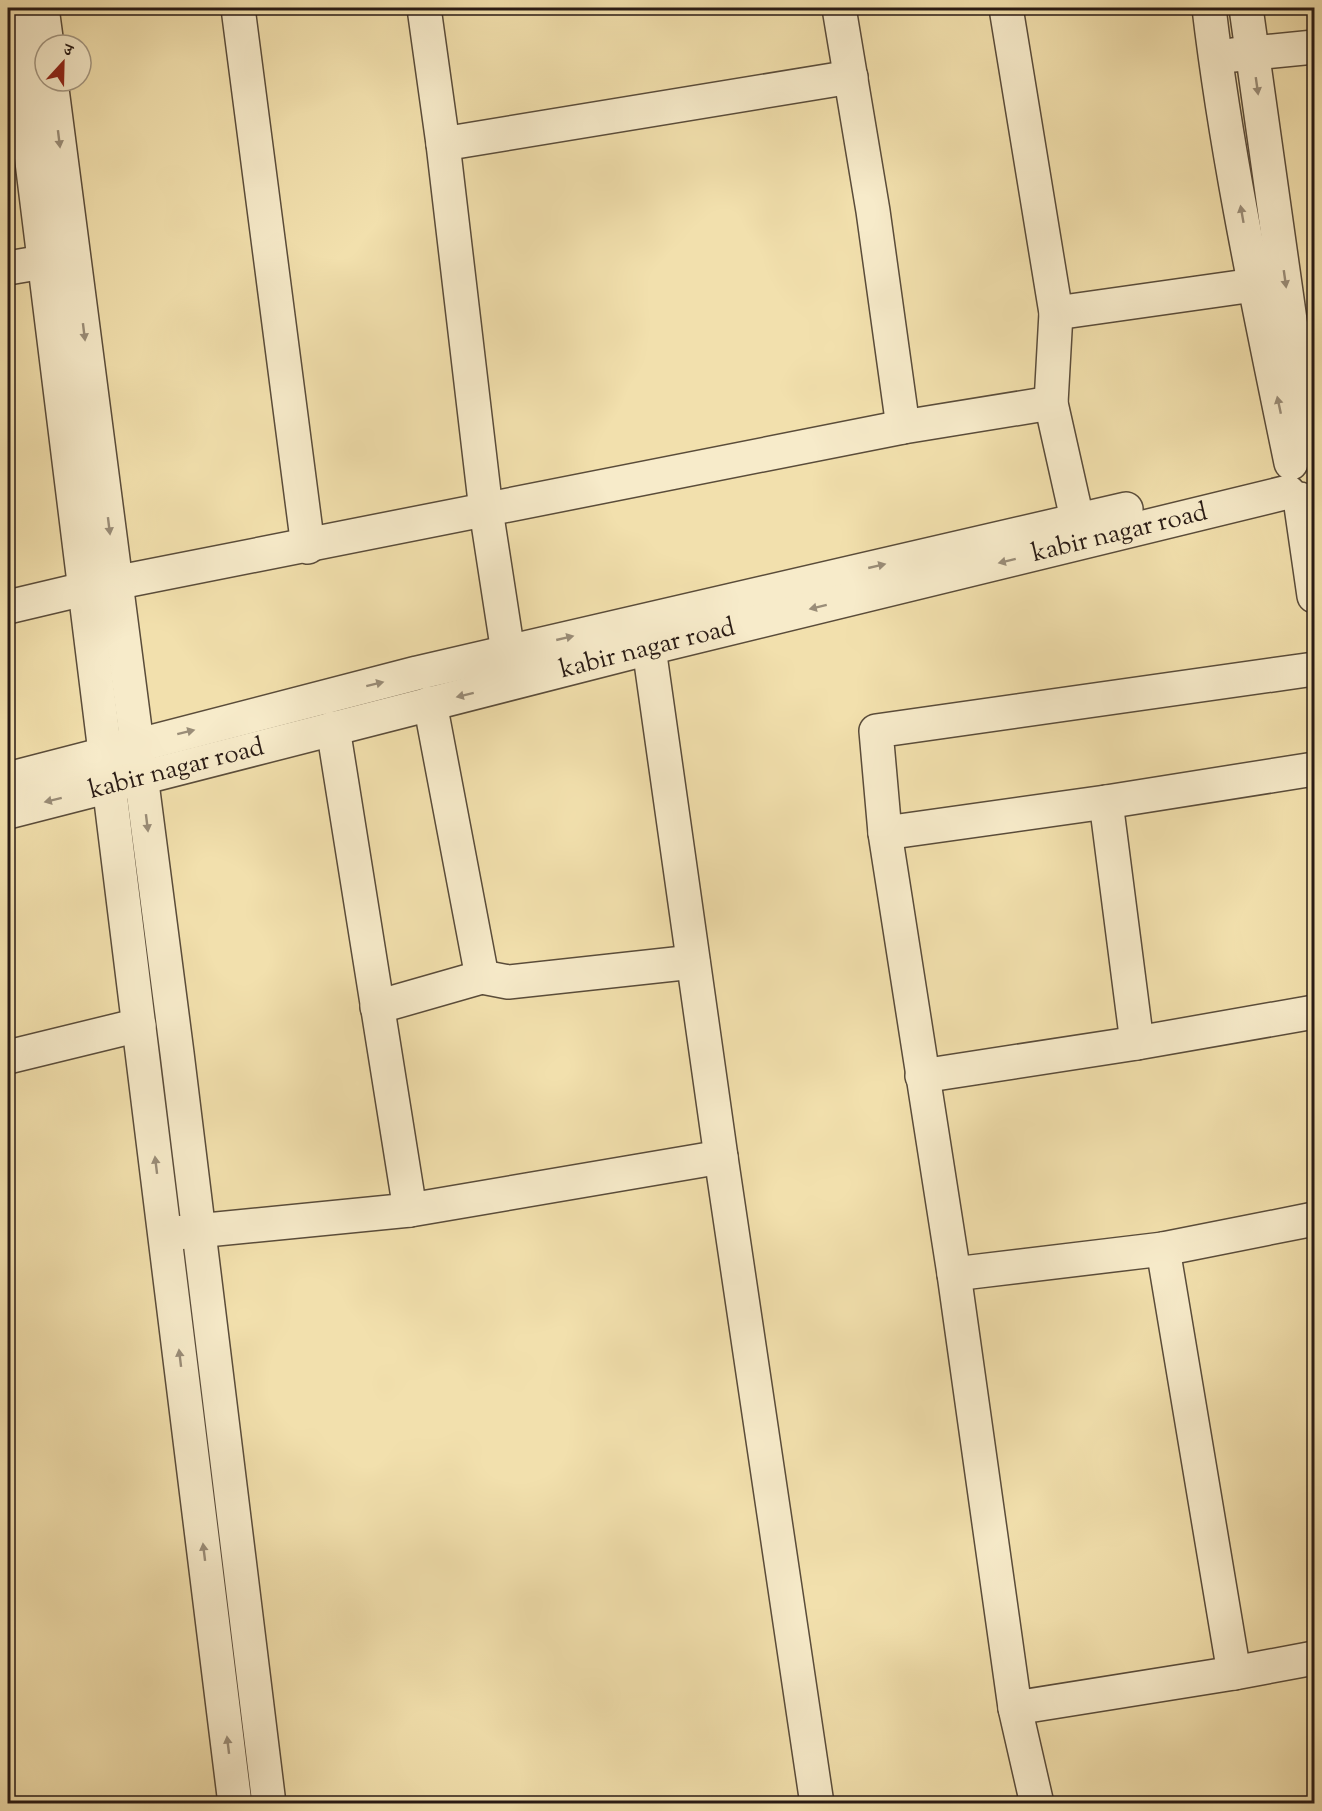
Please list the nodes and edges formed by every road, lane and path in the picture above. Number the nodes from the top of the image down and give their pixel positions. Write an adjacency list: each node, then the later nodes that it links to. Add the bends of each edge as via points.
1 (13, 8): 16 (street)
2 (42, 8): 9 (street)
3 (238, 8): 25 (street)
4 (424, 8): 15 (street)
5 (839, 8): 13 (street)
6 (1006, 8): 19 (street)
7 (1209, 8): 12 (street)
8 (1246, 8): 11 (street)
9 (45, 33)
10 (1314, 47): 11 (street)
11 (1253, 53): 12 (street); 22 (street, one-way to 22)
12 (1215, 57): 18 (street, one-way to 12)
13 (851, 77): 15 (street); 21 (street)
14 (53, 93): 26 (street, one-way to 26)
15 (443, 144): 23 (street)
16 (43, 262): 17 (street); 27 (street)
17 (8, 268)
18 (1254, 285): 19 (street); 22 (street, one-way to 18)
19 (1056, 313): 20 (street)
20 (1051, 403): 21 (street); 24 (street)
21 (903, 427): 23 (street)
22 (1303, 483): 24 (street, kabir nagar road); 28 (street)
23 (486, 510): 25 (street); 31 (street)
24 (1080, 531): 30 (street, kabir nagar road, one-way to 30); 31 (street, one-way to 24)
25 (308, 547): 26 (street)
26 (116, 584): 27 (street); 35 (street)
27 (84, 590): 29 (street); 36 (street)
28 (1314, 596)
29 (8, 608)
30 (649, 648): 31 (street, kabir nagar road); 44 (street)
31 (510, 667): 33 (street, kabir nagar road, one-way to 33); 35 (street, one-way to 31)
32 (1314, 669): 43 (street, via 876,732)
33 (430, 704): 34 (street, kabir nagar road); 45 (street)
34 (333, 729): 38 (street, kabir nagar road); 46 (street)
35 (137, 745): 36 (street); 38 (street)
36 (105, 753): 39 (street); 40 (street)
37 (1314, 769): 41 (street)
38 (142, 777): 40 (street, kabir nagar road); 55 (street, one-way to 55)
39 (8, 779)
40 (109, 786): 42 (street, kabir nagar road, one-way to 42); 48 (street)
41 (1106, 802): 43 (street); 49 (street)
42 (8, 812)
43 (885, 833): 51 (street)
44 (693, 962): 45 (street, via 508,982); 52 (street)
45 (482, 977): 46 (street)
46 (377, 1007): 53 (street)
47 (1314, 1012): 49 (street)
48 (139, 1025): 50 (street); 56 (street, one-way to 48)
49 (1137, 1043): 51 (street)
50 (8, 1057)
51 (922, 1076): 58 (street)
52 (721, 1157): 53 (street); 64 (street)
53 (410, 1210): 55 (street)
54 (1314, 1220): 57 (street)
55 (199, 1230): 56 (street); 63 (street)
56 (165, 1234): 62 (street, one-way to 56)
57 (1163, 1249): 58 (street); 60 (street)
58 (954, 1274): 61 (street)
59 (1314, 1658): 60 (street)
60 (1234, 1673): 61 (street)
61 (1015, 1708): 65 (street)
62 (235, 1803)
63 (269, 1803)
64 (817, 1803)
65 (1037, 1803)

